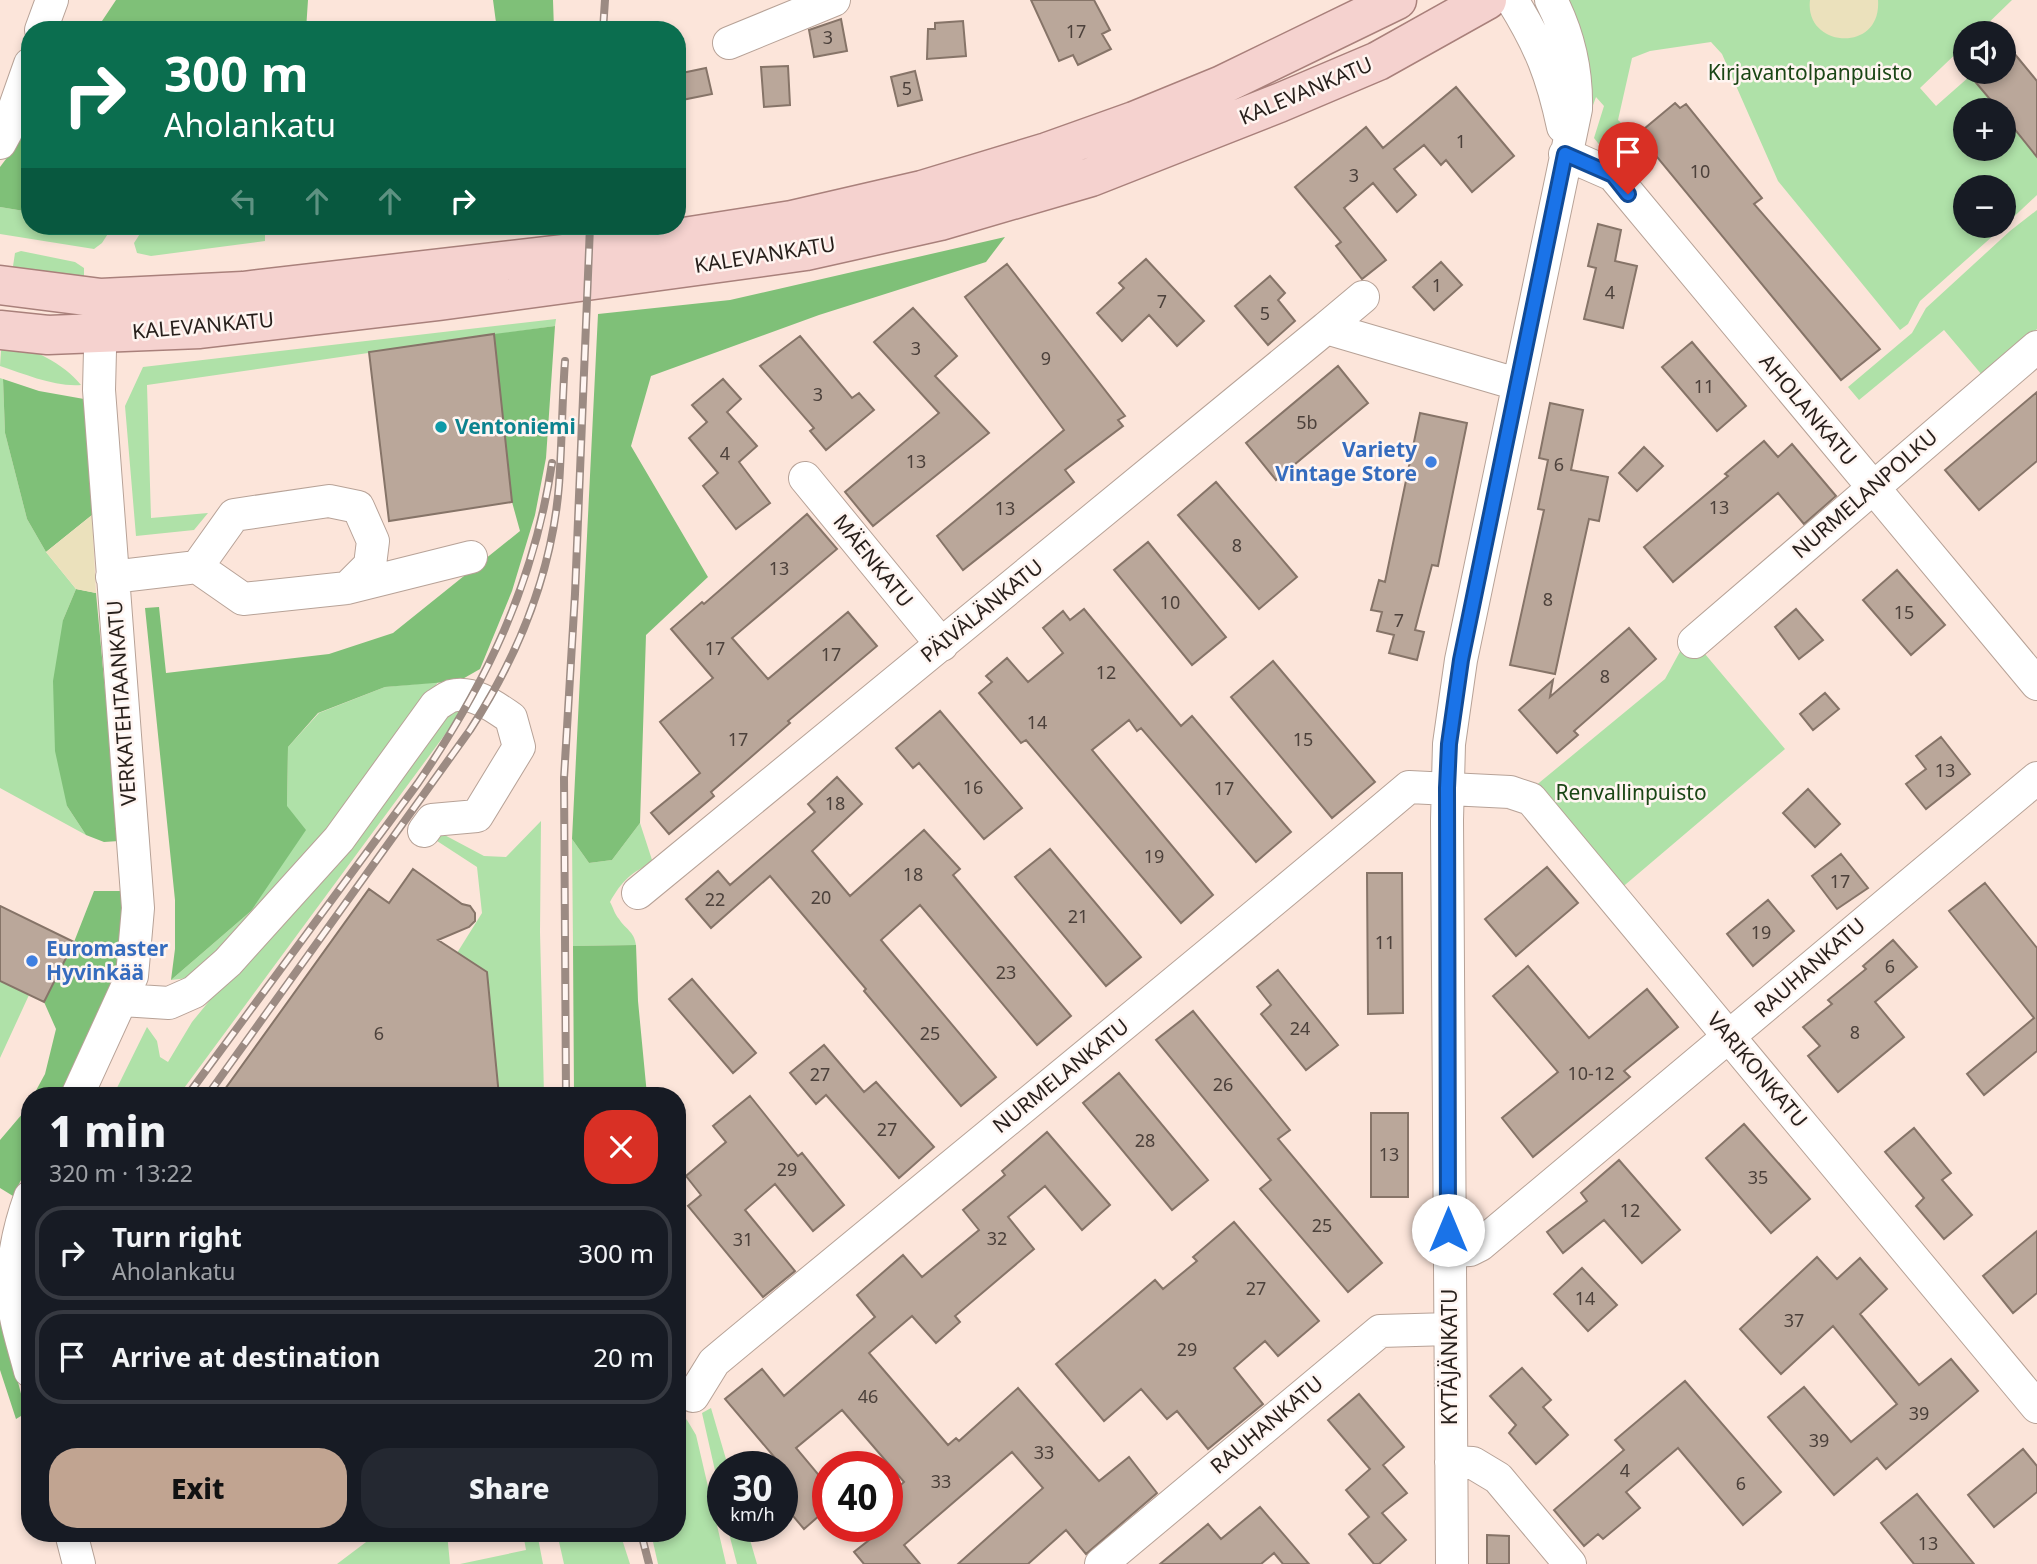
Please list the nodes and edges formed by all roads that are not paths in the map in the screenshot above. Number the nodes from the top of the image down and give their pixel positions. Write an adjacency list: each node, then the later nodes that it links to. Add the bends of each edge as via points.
1 (51, 0): 7 (street)
2 (834, 0): 8 (street)
3 (1396, 0): 14 (main road, KALEVANKATU, via 1222,85 1134,121 922,190 792,219 614,248 243,291)
4 (1487, 0): 14 (main road, KALEVANKATU, via 1378,61 1279,103 1091,177 940,221 806,251 200,329)
5 (1512, 0): 11 (street, KYTÄJÄNKATU, via 1549,71)
6 (1551, 0): 11 (street, KYTÄJÄNKATU, via 1565,27 1576,87 1576,109)
7 (44, 21)
8 (729, 43)
9 (21, 90): 10 (street)
10 (0, 143)
11 (1565, 154): 18 (street, KYTÄJÄNKATU); 20 (street, AHOLANKATU, via 1613,175)
12 (0, 285): 14 (main road, KALEVANKATU)
13 (1363, 297): 15 (street, PÄIVÄLÄNKATU)
14 (101, 316): 16 (main road, KALEVANKATU, via 48,335); 23 (street, VERKATEHTAANKATU)
15 (1326, 328): 18 (street); 26 (street, PÄIVÄLÄNKATU)
16 (0, 330)
17 (2037, 347): 20 (street, NURMELANPOLKU)
18 (1517, 384): 29 (street, KYTÄJÄNKATU, via 1461,660)
19 (805, 478): 26 (street, MÄENKATU)
20 (1872, 488): 25 (street, NURMELANPOLKU); 27 (street, AHOLANKATU)
21 (471, 557): 24 (street)
22 (197, 567): 23 (street); 24 (street, via 243,599); 24 (street, via 234,515 329,501 358,507 373,541 370,565)
23 (103, 570): 32 (street, VERKATEHTAANKATU, via 138,908 132,976)
24 (347, 587)
25 (1695, 642)
26 (942, 645): 31 (street, PÄIVÄLÄNKATU)
27 (2037, 684)
28 (2037, 778): 33 (street, RAUHANKATU)
29 (1447, 788): 33 (street, VARIKONKATU, via 1510,792 1531,799); 36 (street, KYTÄJÄNKATU); 39 (street, NURMELANKATU, via 1409,787 714,1362)
30 (424, 831): 32 (street, via 432,820 477,816 519,747 511,718 488,702 452,696 436,705 339,839 228,962 194,992 169,1003)
31 (638, 892)
32 (122, 1000): 34 (street, VERKATEHTAANKATU)
33 (1729, 1037): 36 (street, RAUHANKATU, via 1480,1245); 40 (street, VARIKONKATU)
34 (81, 1087)
35 (21, 1221): 38 (street, via 13,1283)
36 (1449, 1251): 37 (street, KYTÄJÄNKATU)
37 (1450, 1329): 41 (street, KYTÄJÄNKATU); 44 (street, RAUHANKATU, via 1380,1331)
38 (21, 1335)
39 (693, 1396)
40 (2037, 1407)
41 (1451, 1462): 45 (street, KYTÄJÄNKATU); 46 (street, via 1473,1463 1498,1478)
42 (73, 1542): 43 (street)
43 (79, 1564)
44 (1101, 1564)
45 (1452, 1564)
46 (1570, 1564)

